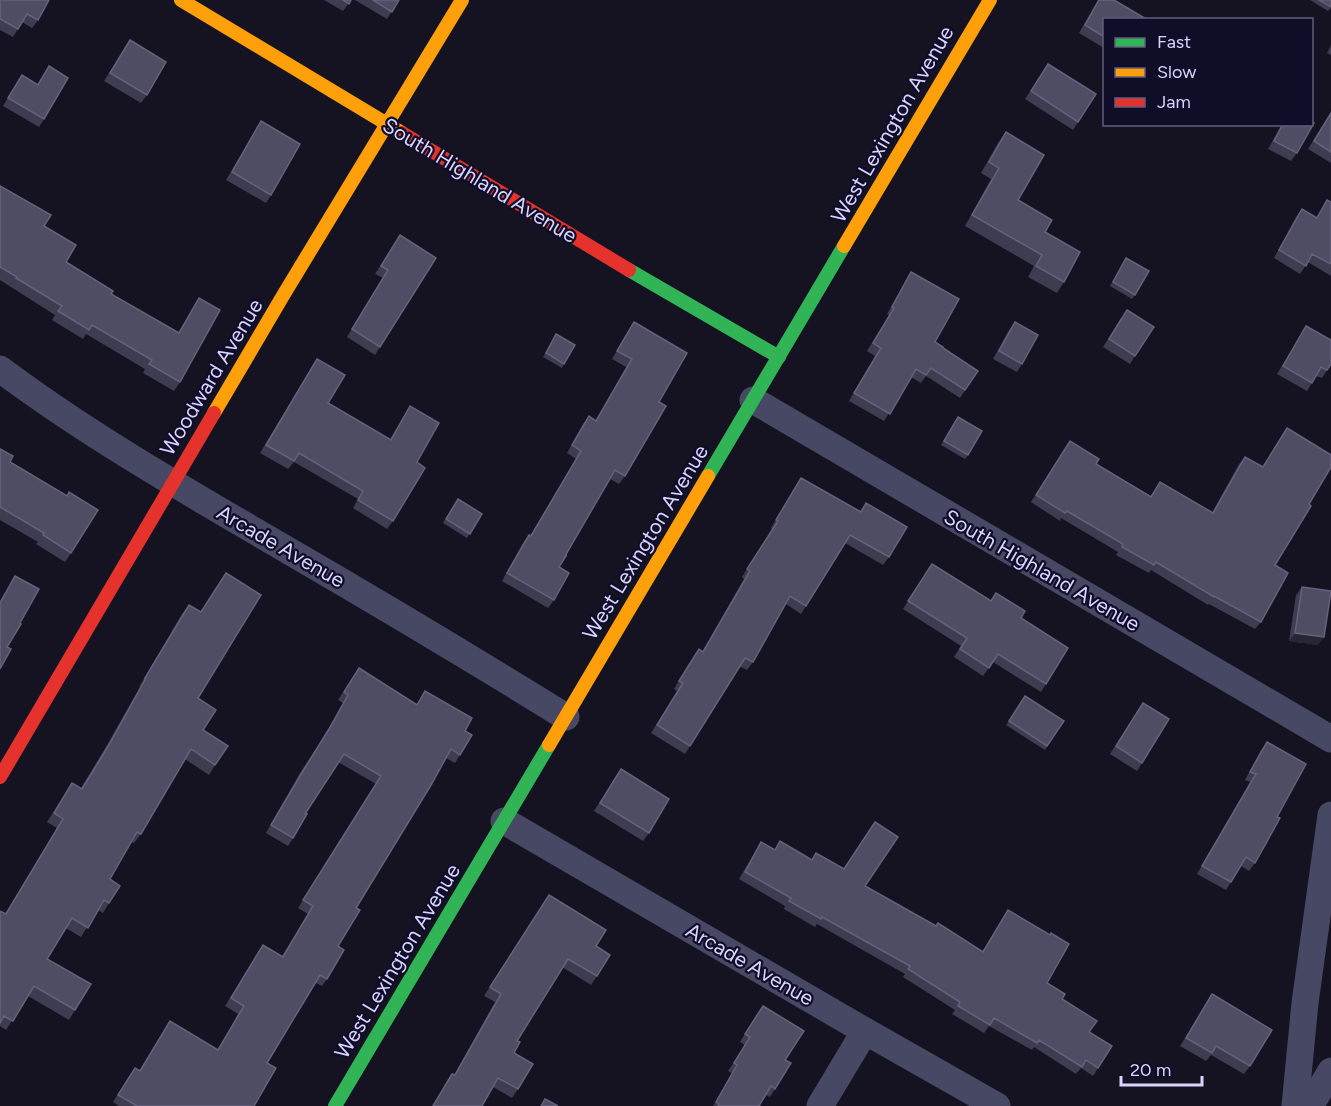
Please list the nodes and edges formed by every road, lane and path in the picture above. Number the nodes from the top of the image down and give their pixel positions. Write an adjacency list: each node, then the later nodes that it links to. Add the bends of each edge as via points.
1 (182, 0): 4 (street, South Highland Avenue)
2 (462, 0): 4 (street, Woodward Avenue)
3 (987, 1): 5 (street, West Lexington Avenue)
4 (387, 123): 5 (street, South Highland Avenue); 8 (street, Woodward Avenue)
5 (779, 357): 7 (street, West Lexington Avenue)
6 (0, 369): 8 (street, Arcade Avenue, via 87,430)
7 (753, 400): 9 (street, West Lexington Avenue); 10 (street, South Highland Avenue)
8 (173, 483): 9 (street, Arcade Avenue); 11 (street, Woodward Avenue)
9 (566, 717): 13 (street, West Lexington Avenue)
10 (1331, 739)
11 (0, 777)
12 (1331, 815): 19 (street)
13 (504, 821): 14 (street, Arcade Avenue); 16 (street, West Lexington Avenue)
14 (865, 1031): 17 (street); 18 (street, Arcade Avenue)
15 (1331, 1071): 20 (street)
16 (335, 1106)
17 (820, 1106)
18 (997, 1106)
19 (1294, 1106)
20 (1310, 1106)

